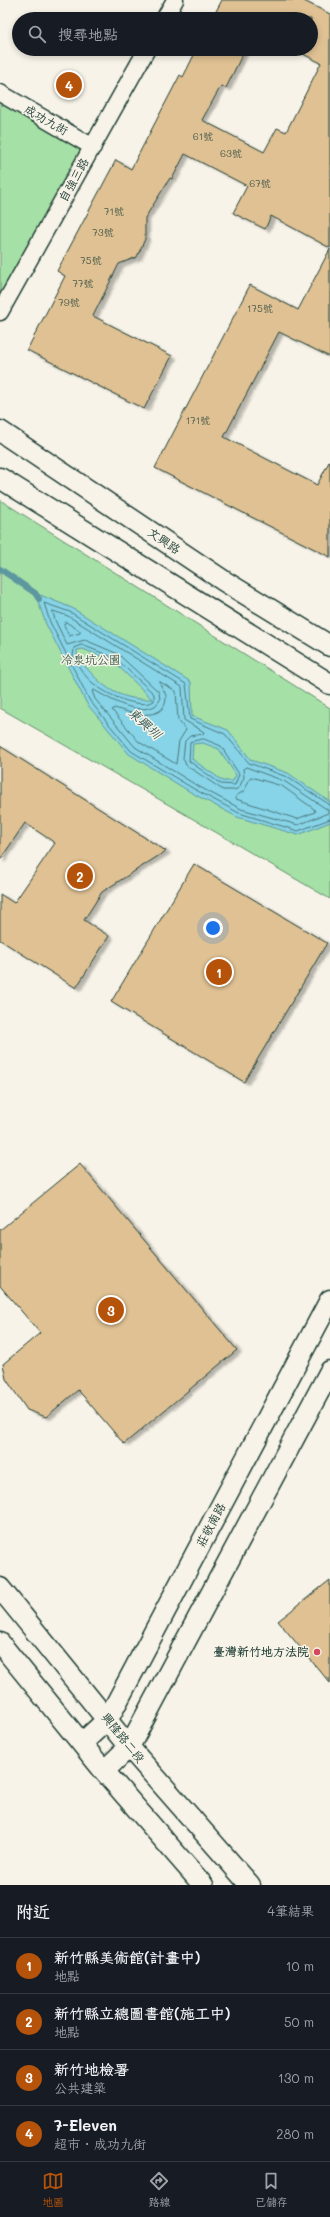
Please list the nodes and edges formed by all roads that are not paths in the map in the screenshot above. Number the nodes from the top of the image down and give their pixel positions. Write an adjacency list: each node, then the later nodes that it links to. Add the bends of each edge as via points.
1 (175, 0): 2 (street)
2 (168, 12)
3 (143, 56): 5 (street, 自強三路)
4 (0, 93): 5 (street, 成功九街)
5 (92, 147): 6 (street, 自強三路)
6 (0, 312)
7 (0, 430): 9 (street, 文興路, via 224,581)
8 (0, 478): 10 (street)
9 (330, 646)
10 (330, 684)
11 (330, 1300): 15 (street, 莊敬南路)
12 (330, 1371): 17 (street)
13 (0, 1588): 15 (street, 興隆路二段)
14 (0, 1643): 16 (street)
15 (108, 1719): 16 (street, 莊敬南路); 17 (street, 興隆路二段)
16 (82, 1743): 18 (street)
17 (129, 1747): 18 (street); 20 (street, 興隆路二段)
18 (104, 1770): 19 (street)
19 (203, 1885)
20 (250, 1885)

